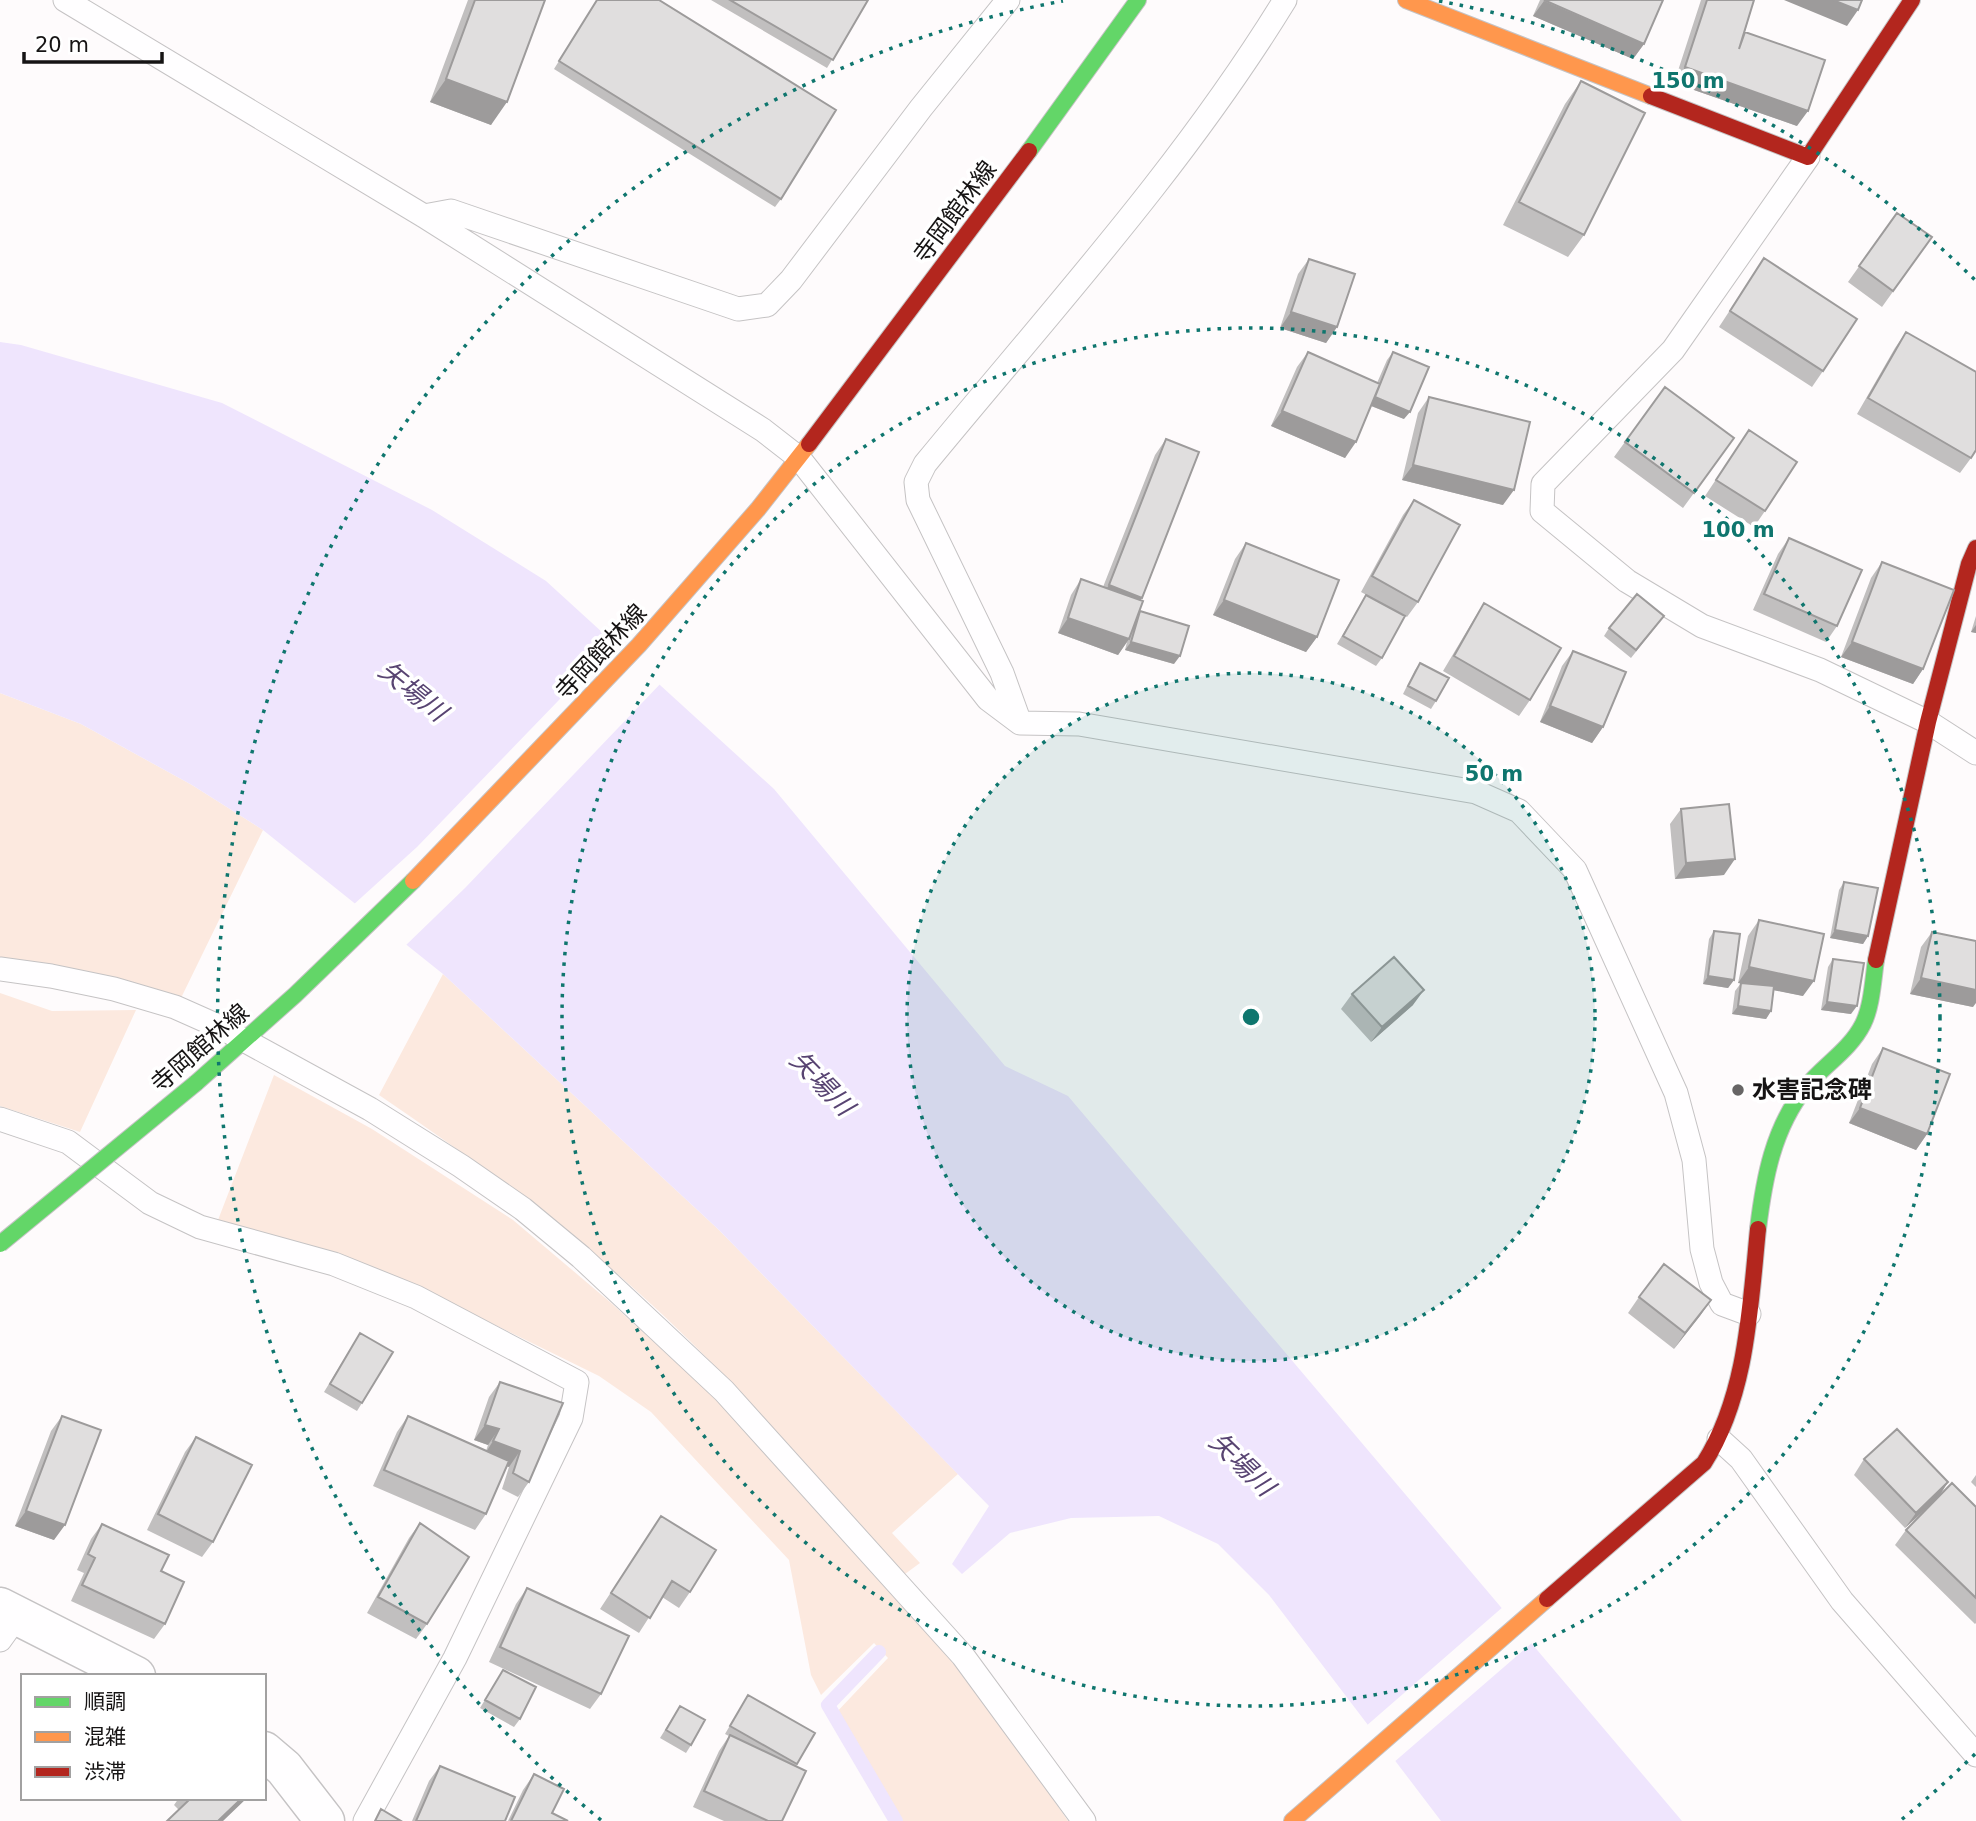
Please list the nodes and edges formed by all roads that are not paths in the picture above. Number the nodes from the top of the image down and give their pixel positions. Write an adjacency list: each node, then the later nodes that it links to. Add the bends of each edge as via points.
1 (65, 0): 8 (lane)
2 (1008, 0): 8 (lane, via 767,305 738,309 452,211)
3 (1138, 0): 9 (street, 寺岡館林線)
4 (1284, 0): 12 (lane, via 1206,121 1136,212 925,464 916,482 918,500 1002,673)
5 (1406, 0): 7 (street)
6 (1912, 0): 7 (street)
7 (1808, 157): 11 (lane, via 1672,349 1543,484 1542,511 1627,581 1702,626 1820,670)
8 (424, 216): 9 (lane, via 763,430)
9 (799, 458): 12 (lane, via 988,699); 15 (street, 寺岡館林線, via 639,645 529,763 433,862)
10 (1976, 548): 11 (street)
11 (1928, 722): 13 (lane); 18 (street, via 1865,1021 1854,1040 1805,1088 1777,1135 1763,1185)
12 (1020, 723): 18 (lane, via 1079,724 1476,792 1519,811 1575,870 1676,1093 1694,1160 1702,1249 1712,1283 1722,1304)
13 (1976, 753)
14 (0, 969): 15 (lane, via 114,989 175,1007)
15 (243, 1040): 17 (street, 寺岡館林線, bridge); 26 (lane, via 370,1109 471,1173 523,1209 636,1308 724,1391 931,1619)
16 (0, 1119): 25 (lane, via 68,1142 150,1203 200,1227 334,1265 416,1297 577,1382 571,1418 496,1574)
17 (0, 1244)
18 (1749, 1314): 19 (street, via 1731,1409)
19 (1719, 1439): 23 (lane, via 1741,1459 1842,1601); 27 (street, via 1704,1463)
20 (6, 1620): 21 (street)
21 (131, 1674)
22 (266, 1753): 24 (street, via 284,1768)
23 (1976, 1755)
24 (325, 1821)
25 (365, 1821)
26 (1084, 1821)
27 (1292, 1821)

